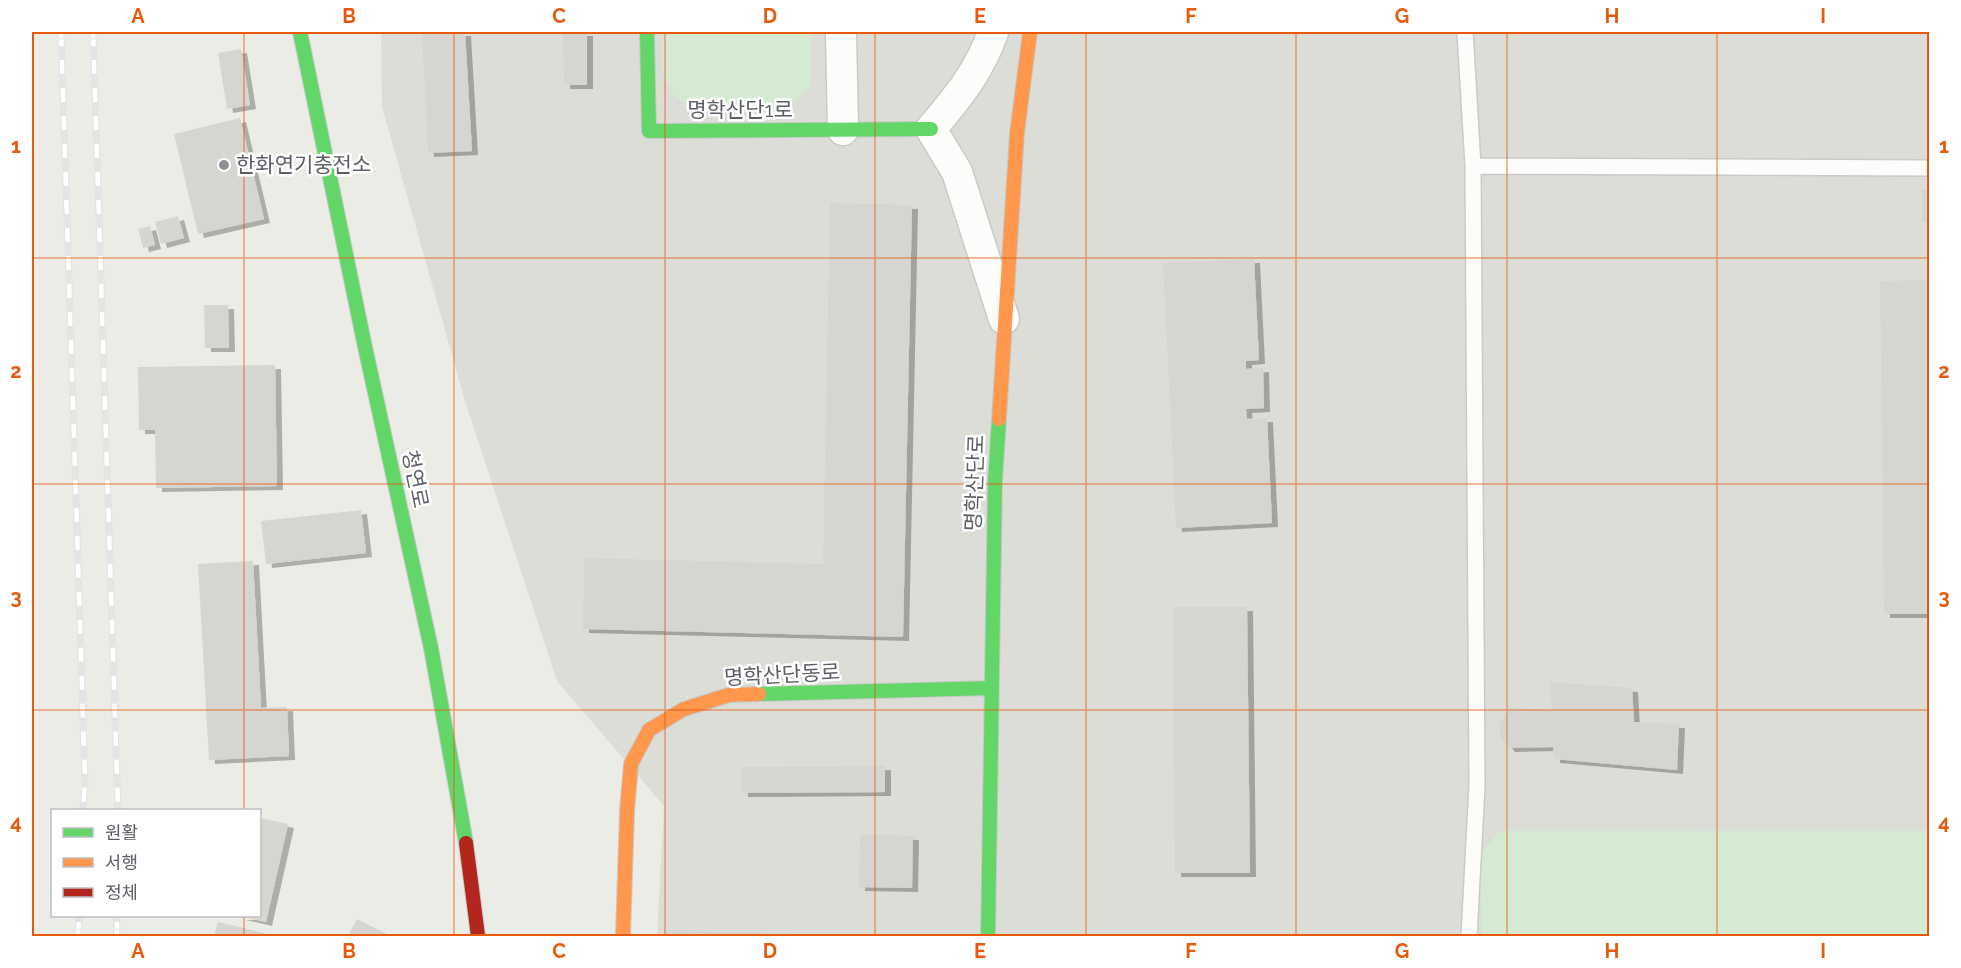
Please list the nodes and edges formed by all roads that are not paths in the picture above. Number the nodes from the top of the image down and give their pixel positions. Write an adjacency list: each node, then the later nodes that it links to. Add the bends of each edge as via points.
1 (300, 32): 13 (street, 청연로, via 430,648 467,849)
2 (647, 32): 8 (street, 명학산단1로, via 649,131)
3 (841, 32): 8 (street)
4 (993, 32): 7 (street, via 985,56)
5 (1030, 32): 11 (street, 명학산단로, via 1017,133)
6 (1465, 32): 9 (lane)
7 (931, 129): 8 (street, 명학산단1로); 11 (street, via 957,172)
8 (843, 130)
9 (1473, 166): 10 (lane); 16 (lane, via 1477,786)
10 (1929, 168)
11 (1004, 320): 12 (street, 명학산단로, via 994,482)
12 (992, 688): 14 (street, 명학산단동로, via 729,696 684,709 649,730 631,764); 15 (street, 명학산단로)
13 (478, 936)
14 (623, 936)
15 (988, 936)
16 (1469, 936)

